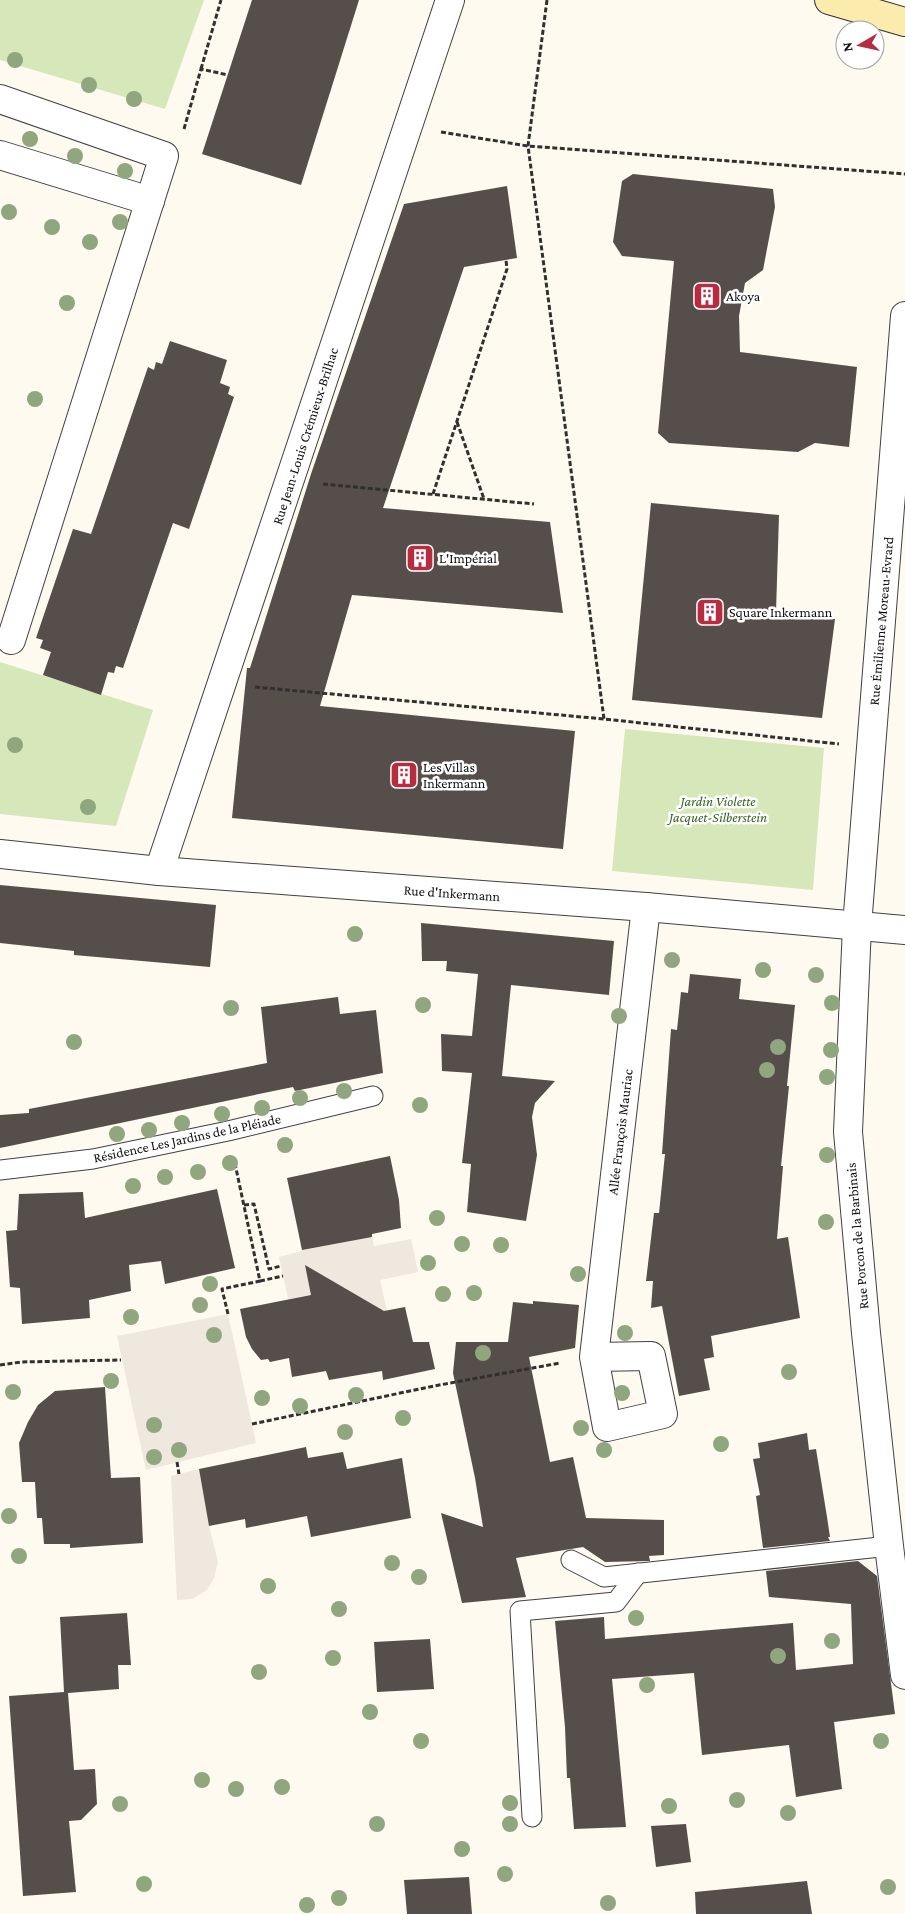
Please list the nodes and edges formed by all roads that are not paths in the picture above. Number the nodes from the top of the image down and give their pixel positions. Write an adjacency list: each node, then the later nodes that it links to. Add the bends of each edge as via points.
1 (450, 0): 10 (street, Rue Jean-Louis Crémieux-Brilhac)
2 (829, 0): 3 (street)
3 (905, 22)
4 (0, 99): 6 (street, via 164,156)
5 (0, 155): 6 (street)
6 (150, 202): 8 (street)
7 (905, 316): 12 (street, Rue Émilienne Moreau-Evrard)
8 (11, 640)
9 (0, 854): 10 (street, Rue d'Inkermann)
10 (159, 871): 11 (street, Rue d'Inkermann)
11 (646, 907): 12 (street, Rue d'Inkermann); 16 (street, Allée François Mauriac)
12 (857, 926): 13 (street, Rue d'Inkermann); 17 (street, Rue Porcon de la Barbinais, via 848,1132)
13 (905, 930)
14 (373, 1096): 15 (lane, Résidence Les Jardins de la Pléiade, via 93,1159)
15 (0, 1170)
16 (594, 1357)
17 (889, 1546): 19 (lane); 20 (street, Rue Porcon de la Barbinais)
18 (571, 1560): 19 (lane, via 604,1577)
19 (638, 1573): 21 (lane, via 616,1602 520,1611)
20 (905, 1675)
21 (532, 1817)

